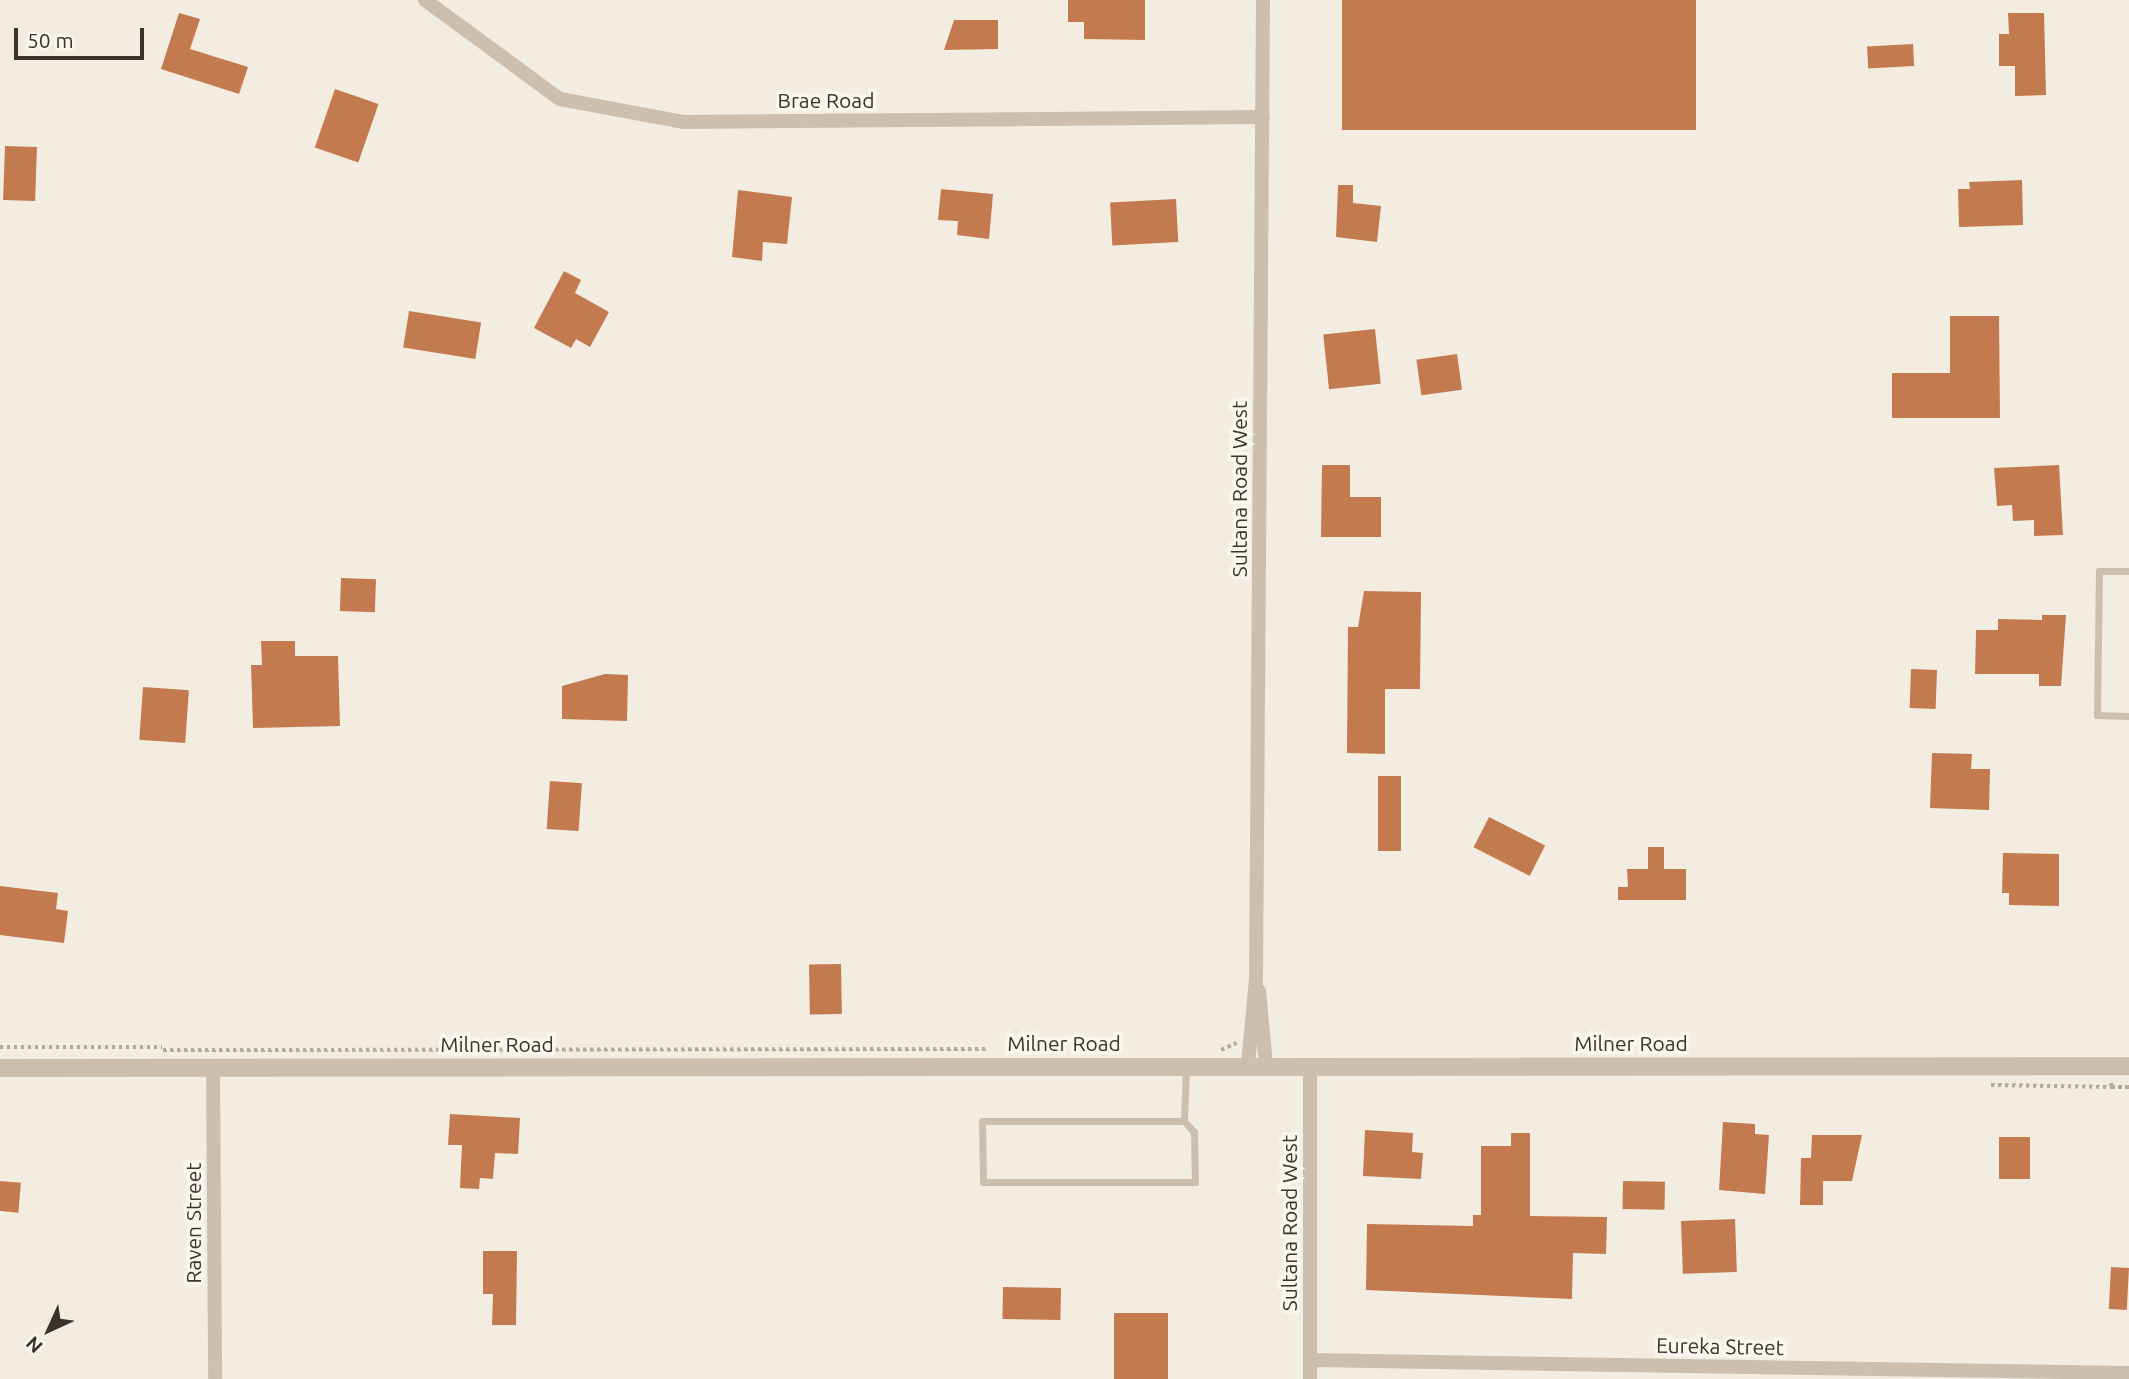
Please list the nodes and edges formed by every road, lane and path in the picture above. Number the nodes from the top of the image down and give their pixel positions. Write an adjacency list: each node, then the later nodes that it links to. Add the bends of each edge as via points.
1 (425, 0): 3 (street, Brae Road, via 560,99 683,122)
2 (1263, 0): 3 (street, Sultana Road West)
3 (1263, 117): 9 (street, Sultana Road West)
4 (2129, 571): 5 (lane, via 2099,571 2097,715)
5 (2129, 716)
6 (0, 1047): 7 (path)
7 (163, 1047)
8 (1186, 1065): 9 (street, Milner Road); 13 (street, Milner Road); 16 (lane)
9 (1257, 1065): 10 (street, Milner Road)
10 (1310, 1066): 11 (street, Milner Road); 17 (street, Sultana Road West)
11 (2129, 1066)
12 (0, 1068): 13 (street, Milner Road)
13 (213, 1068): 20 (street, Raven Street)
14 (2111, 1087): 15 (path)
15 (2129, 1087)
16 (1184, 1121): 16 (lane, via 982,1121 983,1182 1195,1182 1194,1132)
17 (1310, 1360): 18 (street, Eureka Street); 21 (street, Sultana Road West)
18 (1604, 1372): 19 (street, Eureka Street)
19 (2129, 1373)
20 (215, 1379)
21 (1310, 1379)

